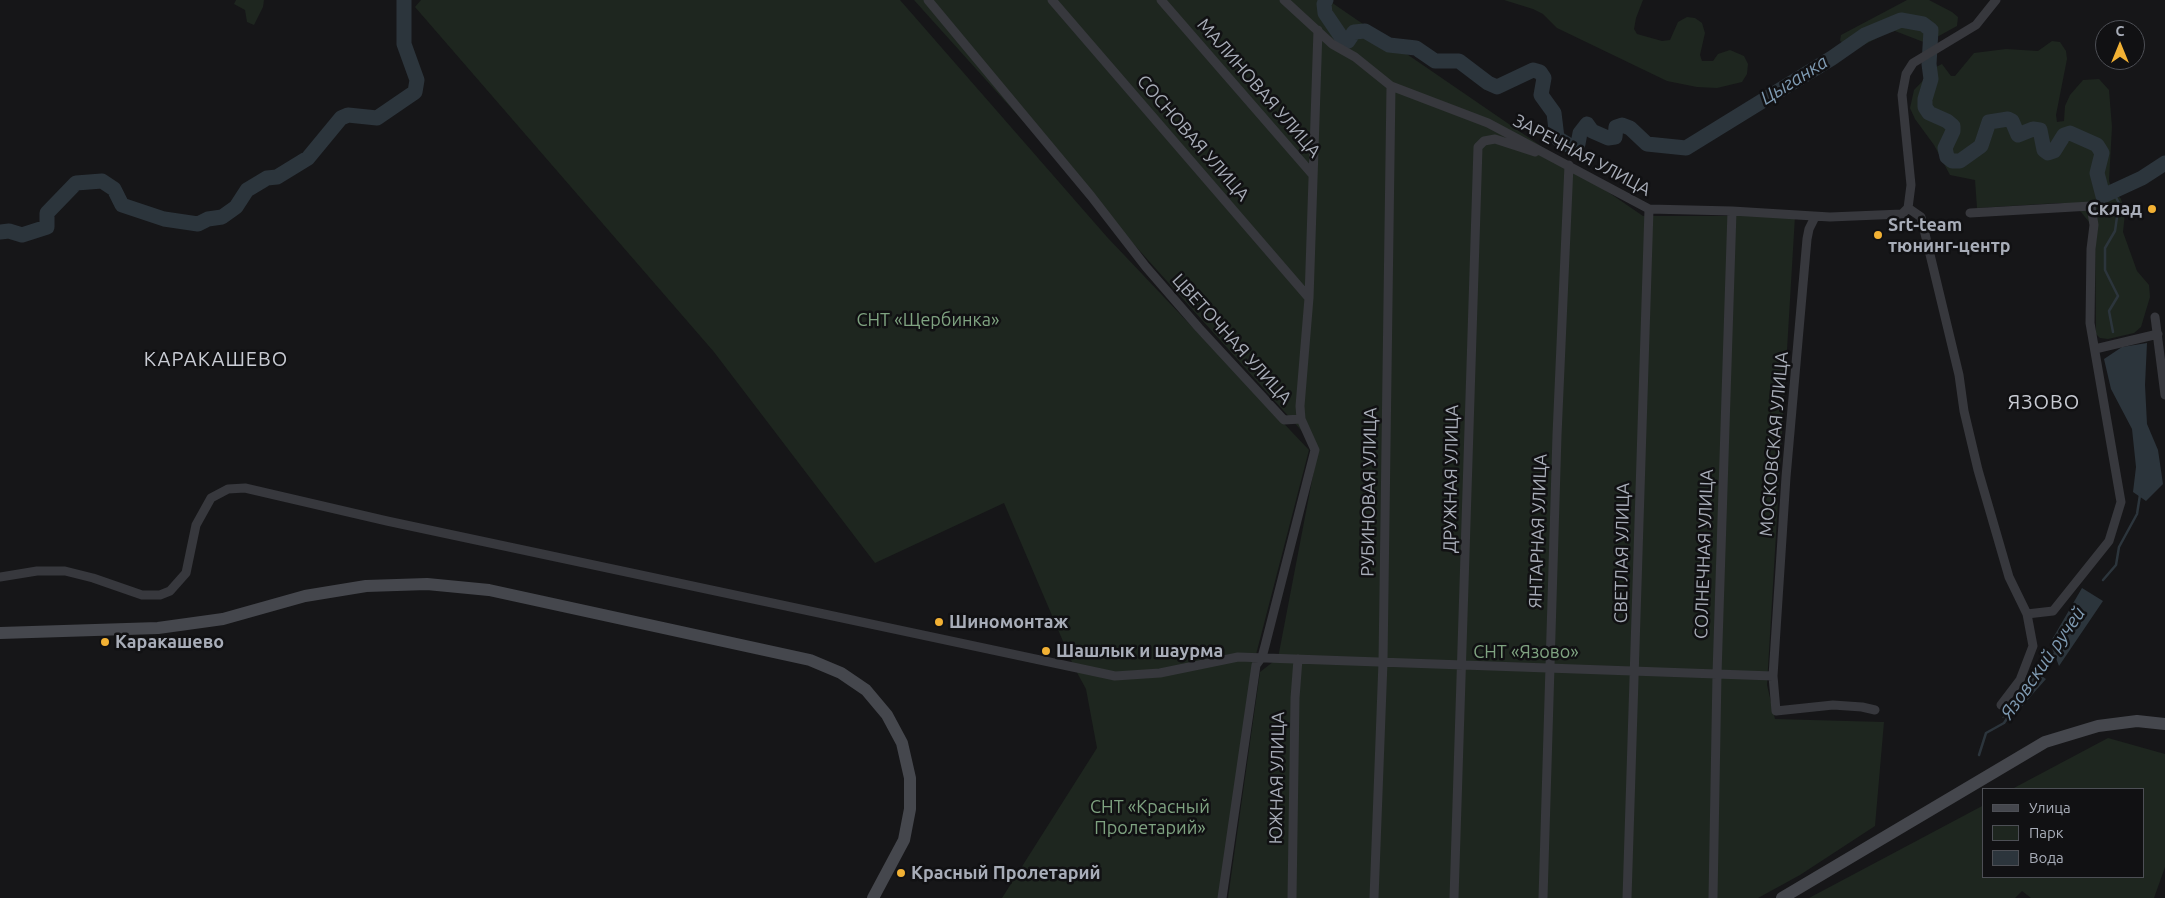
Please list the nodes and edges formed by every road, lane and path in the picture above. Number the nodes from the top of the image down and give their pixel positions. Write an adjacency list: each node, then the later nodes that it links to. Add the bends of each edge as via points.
1 (928, 0): 21 (street, ЦВЕТОЧНАЯ УЛИЦА, via 1199,328 1284,420)
2 (1052, 0): 16 (street, СОСНОВАЯ УЛИЦА)
3 (1161, 0): 10 (street, МАЛИНОВАЯ УЛИЦА)
4 (1284, 0): 6 (street, ЗАРЕЧНАЯ УЛИЦА)
5 (1996, 0): 13 (street, via 1976,24 1913,63 1906,74 1902,95 1911,185)
6 (1318, 30): 7 (street, ЗАРЕЧНАЯ УЛИЦА, via 1332,44 1355,56); 10 (street)
7 (1391, 86): 8 (street, ЗАРЕЧНАЯ УЛИЦА, via 1488,122); 27 (street, РУБИНОВАЯ УЛИЦА)
8 (1559, 160): 9 (street, ЗАРЕЧНАЯ УЛИЦА); 28 (street, ДРУЖНАЯ УЛИЦА, via 1495,139 1484,141 1478,147)
9 (1569, 166): 11 (street, ЗАРЕЧНАЯ УЛИЦА); 29 (street, ЯНТАРНАЯ УЛИЦА, via 1556,436)
10 (1313, 175): 16 (street)
11 (1649, 210): 12 (street, ЗАРЕЧНАЯ УЛИЦА); 30 (street, СВЕТЛАЯ УЛИЦА)
12 (1732, 211): 15 (street, ЗАРЕЧНАЯ УЛИЦА); 31 (street, СОЛНЕЧНАЯ УЛИЦА)
13 (1905, 211): 15 (street, ЗАРЕЧНАЯ УЛИЦА); 23 (street, via 1921,217 1978,470 2009,577)
14 (1970, 213): 19 (street, via 2091,206 2094,224 2090,323)
15 (1815, 217): 32 (street, МОСКОВСКАЯ УЛИЦА, via 1807,239)
16 (1309, 298): 21 (street)
17 (2155, 317): 18 (street)
18 (2158, 334): 19 (street); 20 (street)
19 (2094, 349): 23 (street, via 2121,502 2109,541 2053,611)
20 (2165, 395)
21 (1301, 419): 25 (street, ЦВЕТОЧНАЯ УЛИЦА, via 1315,450)
22 (0, 577): 25 (street, via 37,571 65,571 142,595 160,595 170,591 186,573 196,525 211,498 228,489 245,488 1115,676 1160,673 1238,657)
23 (2027, 614): 33 (street, via 2033,646 2020,680)
24 (0, 633): 36 (main road, via 158,628 223,619 322,593 366,586 427,584 490,590 810,660 841,673 866,690 887,714 902,743 910,778 906,832)
25 (1262, 657): 26 (street); 37 (street, ЦВЕТОЧНАЯ УЛИЦА, via 1256,665)
26 (1298, 659): 27 (street); 38 (street, ЮЖНАЯ УЛИЦА)
27 (1383, 662): 28 (street); 39 (street, РУБИНОВАЯ УЛИЦА)
28 (1463, 665): 29 (street); 40 (street, ДРУЖНАЯ УЛИЦА)
29 (1550, 669): 30 (street); 41 (street, ЯНТАРНАЯ УЛИЦА)
30 (1636, 671): 31 (street); 42 (street, СВЕТЛАЯ УЛИЦА)
31 (1717, 674): 32 (street); 43 (street, СОЛНЕЧНАЯ УЛИЦА)
32 (1773, 676): 34 (street, МОСКОВСКАЯ УЛИЦА, via 1776,710 1833,705)
33 (2001, 705)
34 (1875, 710)
35 (2165, 724): 44 (main road, via 2137,721 2098,726 2045,742)
36 (873, 898)
37 (1222, 898)
38 (1292, 898)
39 (1374, 898)
40 (1454, 898)
41 (1543, 898)
42 (1627, 898)
43 (1713, 898)
44 (1782, 898)

